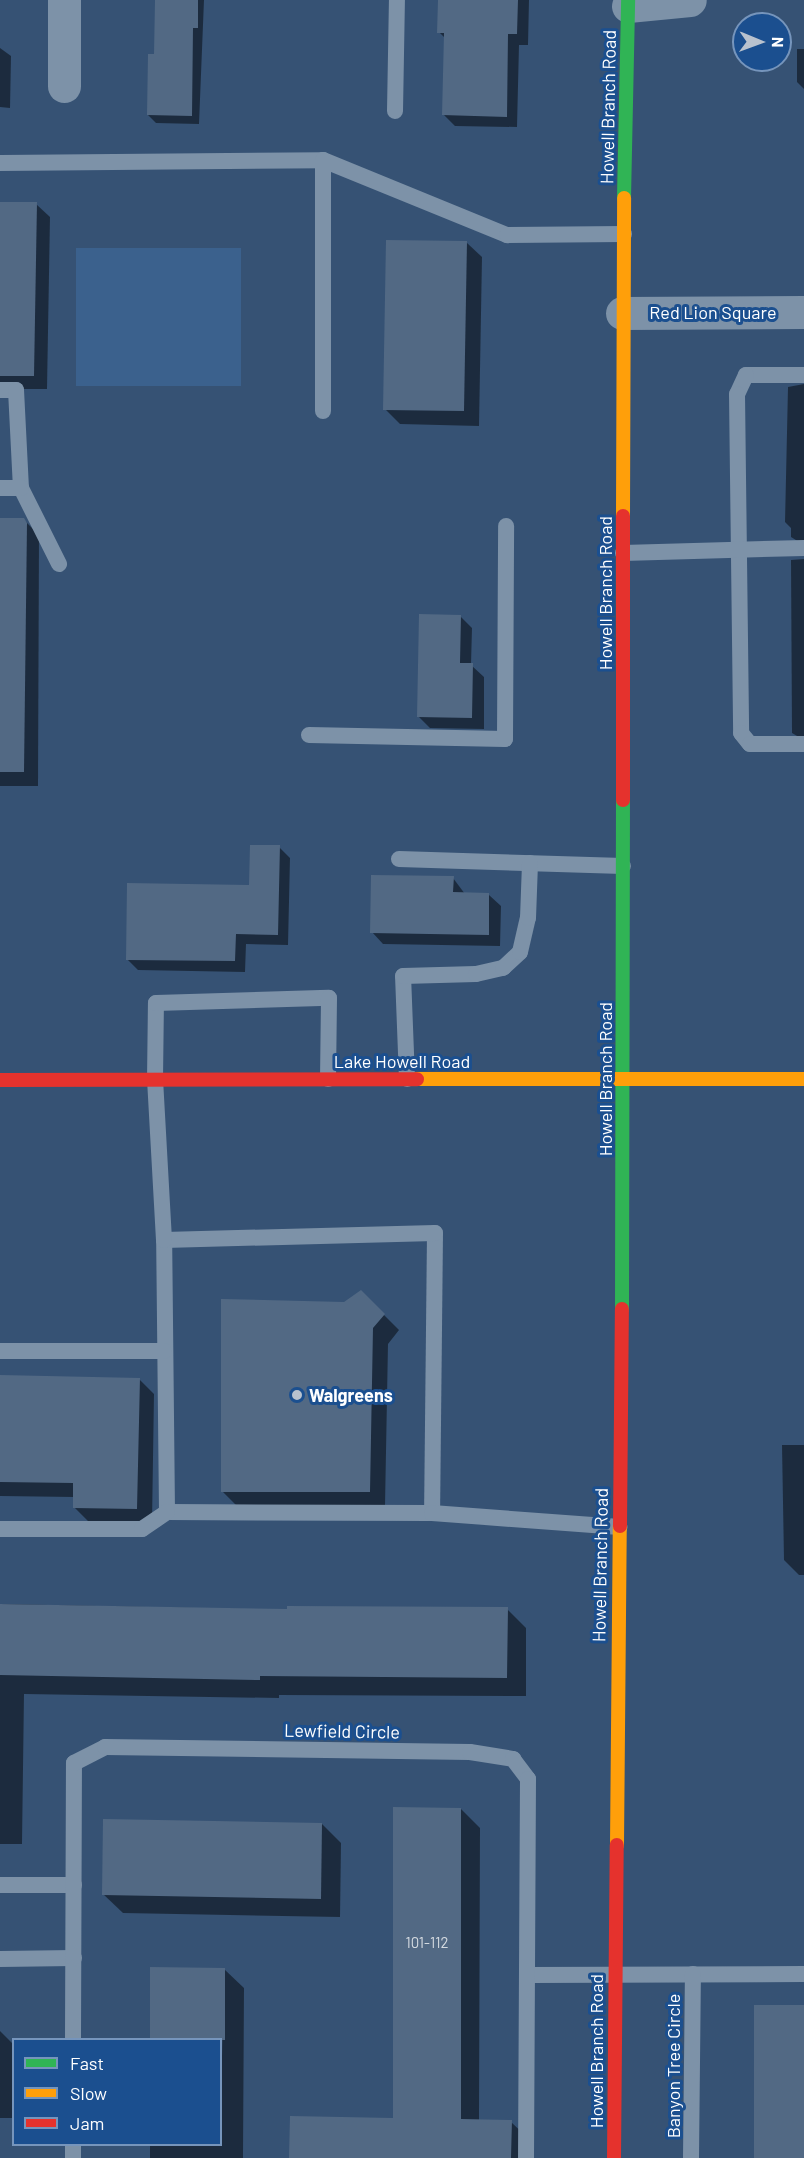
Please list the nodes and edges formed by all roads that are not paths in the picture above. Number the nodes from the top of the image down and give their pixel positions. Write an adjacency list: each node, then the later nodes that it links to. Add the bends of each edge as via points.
1 (64, 0): 5 (street)
2 (397, 0): 6 (lane)
3 (690, 0): 4 (street)
4 (628, 3): 9 (main road, Howell Branch Road)
5 (64, 86)
6 (394, 111)
7 (323, 160): 8 (lane); 9 (lane, via 507,235); 14 (lane)
8 (0, 163)
9 (624, 234): 11 (main road, Howell Branch Road)
10 (804, 312): 11 (street, Red Lion Square)
11 (622, 313): 20 (main road, Howell Branch Road)
12 (804, 375): 19 (lane, via 746,375 737,394)
13 (0, 390): 16 (lane, via 16,390)
14 (322, 411)
15 (0, 488): 16 (lane)
16 (21, 488): 21 (lane)
17 (506, 526): 22 (lane, via 505,739)
18 (804, 548): 19 (lane)
19 (741, 550): 20 (lane); 23 (lane, via 741,734 750,744)
20 (623, 552): 26 (main road, Howell Branch Road)
21 (59, 564)
22 (309, 735)
23 (804, 744)
24 (399, 859): 25 (lane)
25 (530, 863): 26 (lane); 29 (lane, via 528,918 520,951 503,968 476,974 403,976)
26 (623, 866): 27 (main road, Howell Branch Road)
27 (624, 1078): 29 (main road, Lake Howell Road); 30 (main road, Lake Howell Road); 38 (main road, Howell Branch Road)
28 (328, 1079): 29 (main road, Lake Howell Road); 32 (main road, Lake Howell Road); 32 (lane, via 329,998 156,1003)
29 (407, 1079)
30 (804, 1079)
31 (0, 1080): 32 (main road, Lake Howell Road)
32 (155, 1080): 33 (lane)
33 (164, 1240): 35 (lane); 37 (lane, via 435,1233)
34 (0, 1351): 35 (lane)
35 (164, 1351): 36 (lane)
36 (167, 1512): 37 (lane); 39 (lane, via 142,1529)
37 (432, 1513): 38 (lane)
38 (619, 1527): 47 (main road, Howell Branch Road)
39 (0, 1529)
40 (0, 1885): 41 (lane)
41 (75, 1885): 42 (lane, Lewfield Circle); 46 (lane, Lewfield Circle, via 74,1763 105,1747 470,1752 513,1759 528,1779)
42 (74, 1958): 43 (lane); 48 (lane, Lewfield Circle)
43 (0, 1959)
44 (693, 1974): 45 (lane, Banyon Tree Circle); 47 (lane, Banyon Tree Circle); 51 (lane, Banyon Tree Circle)
45 (804, 1974)
46 (529, 1975): 47 (lane); 49 (lane, Lewfield Circle)
47 (615, 1975): 50 (main road, Howell Branch Road)
48 (73, 2038)
49 (526, 2158)
50 (614, 2158)
51 (692, 2158)

